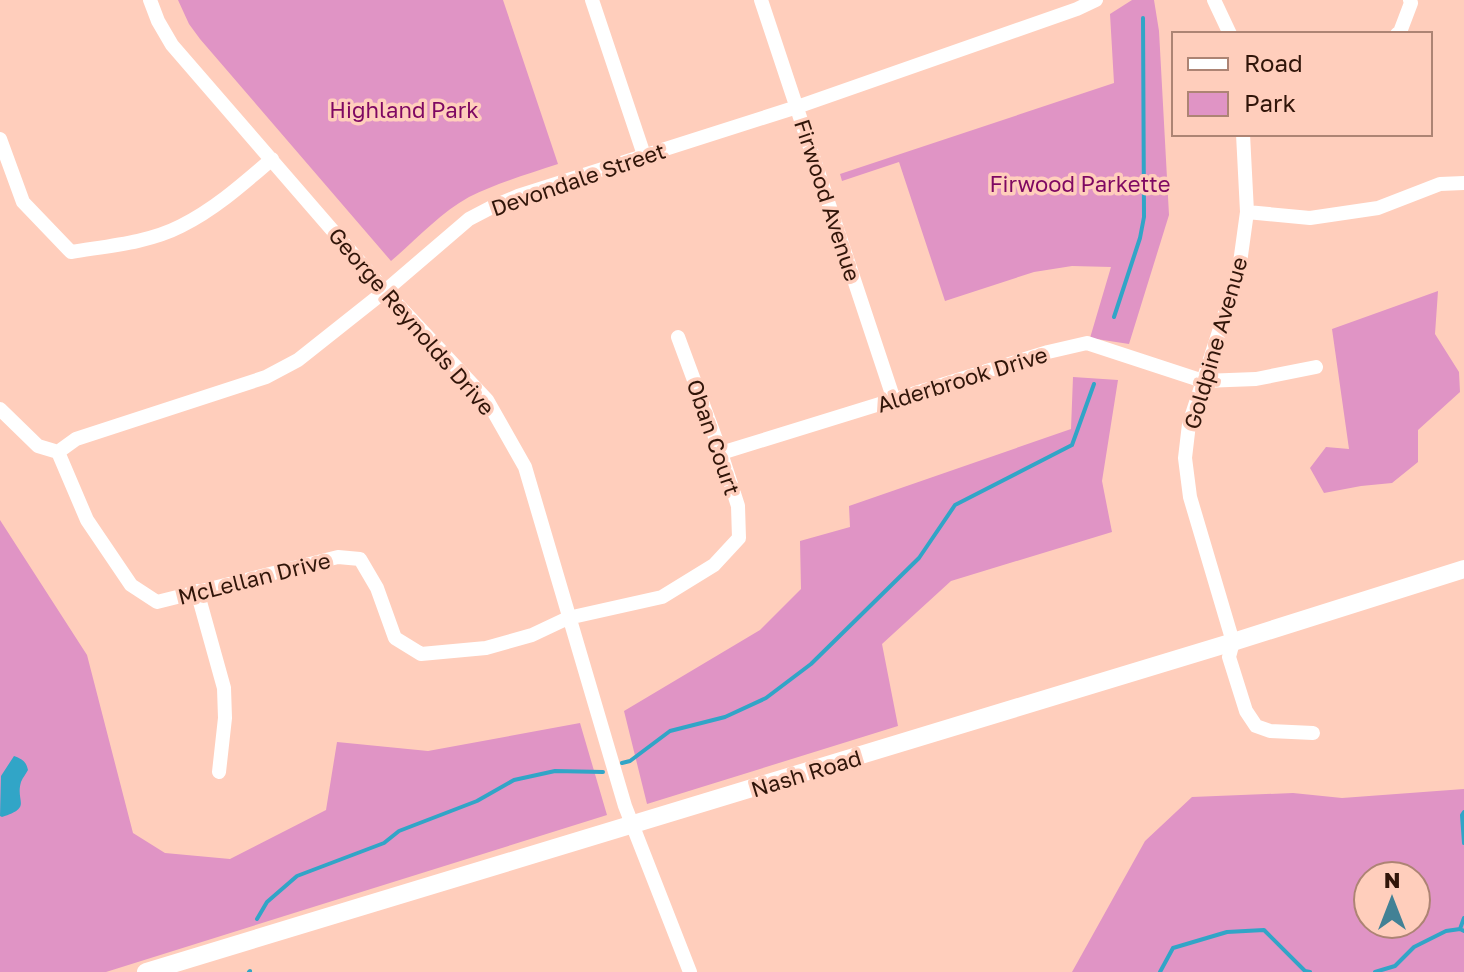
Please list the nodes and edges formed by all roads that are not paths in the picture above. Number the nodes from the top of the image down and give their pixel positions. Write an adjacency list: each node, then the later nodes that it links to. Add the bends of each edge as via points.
1 (150, 0): 13 (street, George Reynolds Drive, via 172,45)
2 (592, 0): 12 (street)
3 (761, 0): 9 (street, Firwood Avenue)
4 (1096, 0): 9 (street, Devondale Street)
5 (1214, 0): 7 (street)
6 (1410, 0): 8 (street)
7 (1229, 32)
8 (1400, 32)
9 (797, 107): 12 (street, Devondale Street); 20 (street, Firwood Avenue)
10 (1243, 136): 15 (street, Goldpine Avenue)
11 (0, 139): 13 (street, via 23,202 71,252 178,228 221,203)
12 (644, 155): 16 (street, Devondale Street, via 518,196 469,219)
13 (272, 159): 16 (street, George Reynolds Drive)
14 (1464, 183): 15 (street, via 1440,184 1378,208 1310,218)
15 (1247, 212): 19 (street, Goldpine Avenue, via 1239,270)
16 (385, 291): 22 (street, Devondale Street, via 298,360 266,377 76,439); 26 (street, George Reynolds Drive, via 487,400 525,467)
17 (678, 337): 23 (street, Oban Court)
18 (1316, 367): 19 (street, via 1256,379)
19 (1203, 381): 20 (street, Alderbrook Drive, via 1087,343); 27 (street, Goldpine Avenue, via 1185,458 1190,497)
20 (894, 400): 23 (street, Alderbrook Drive)
21 (0, 409): 22 (street, via 38,446)
22 (58, 452): 25 (street, McLellan Drive, via 87,520 131,585 157,602)
23 (721, 453): 26 (street, Oban Court, via 738,506 739,538 714,565 662,597)
24 (1464, 569): 27 (street, Nash Road)
25 (197, 591): 26 (street, McLellan Drive, via 338,557 360,559 395,638 421,654 486,648); 29 (street, via 224,688)
26 (568, 618): 30 (street, George Reynolds Drive)
27 (1233, 642): 28 (street, Goldpine Avenue, via 1229,657 1256,726); 30 (street, Nash Road)
28 (1313, 733)
29 (219, 772)
30 (632, 826): 31 (street, Nash Road); 32 (street, George Reynolds Drive)
31 (146, 972)
32 (690, 972)

